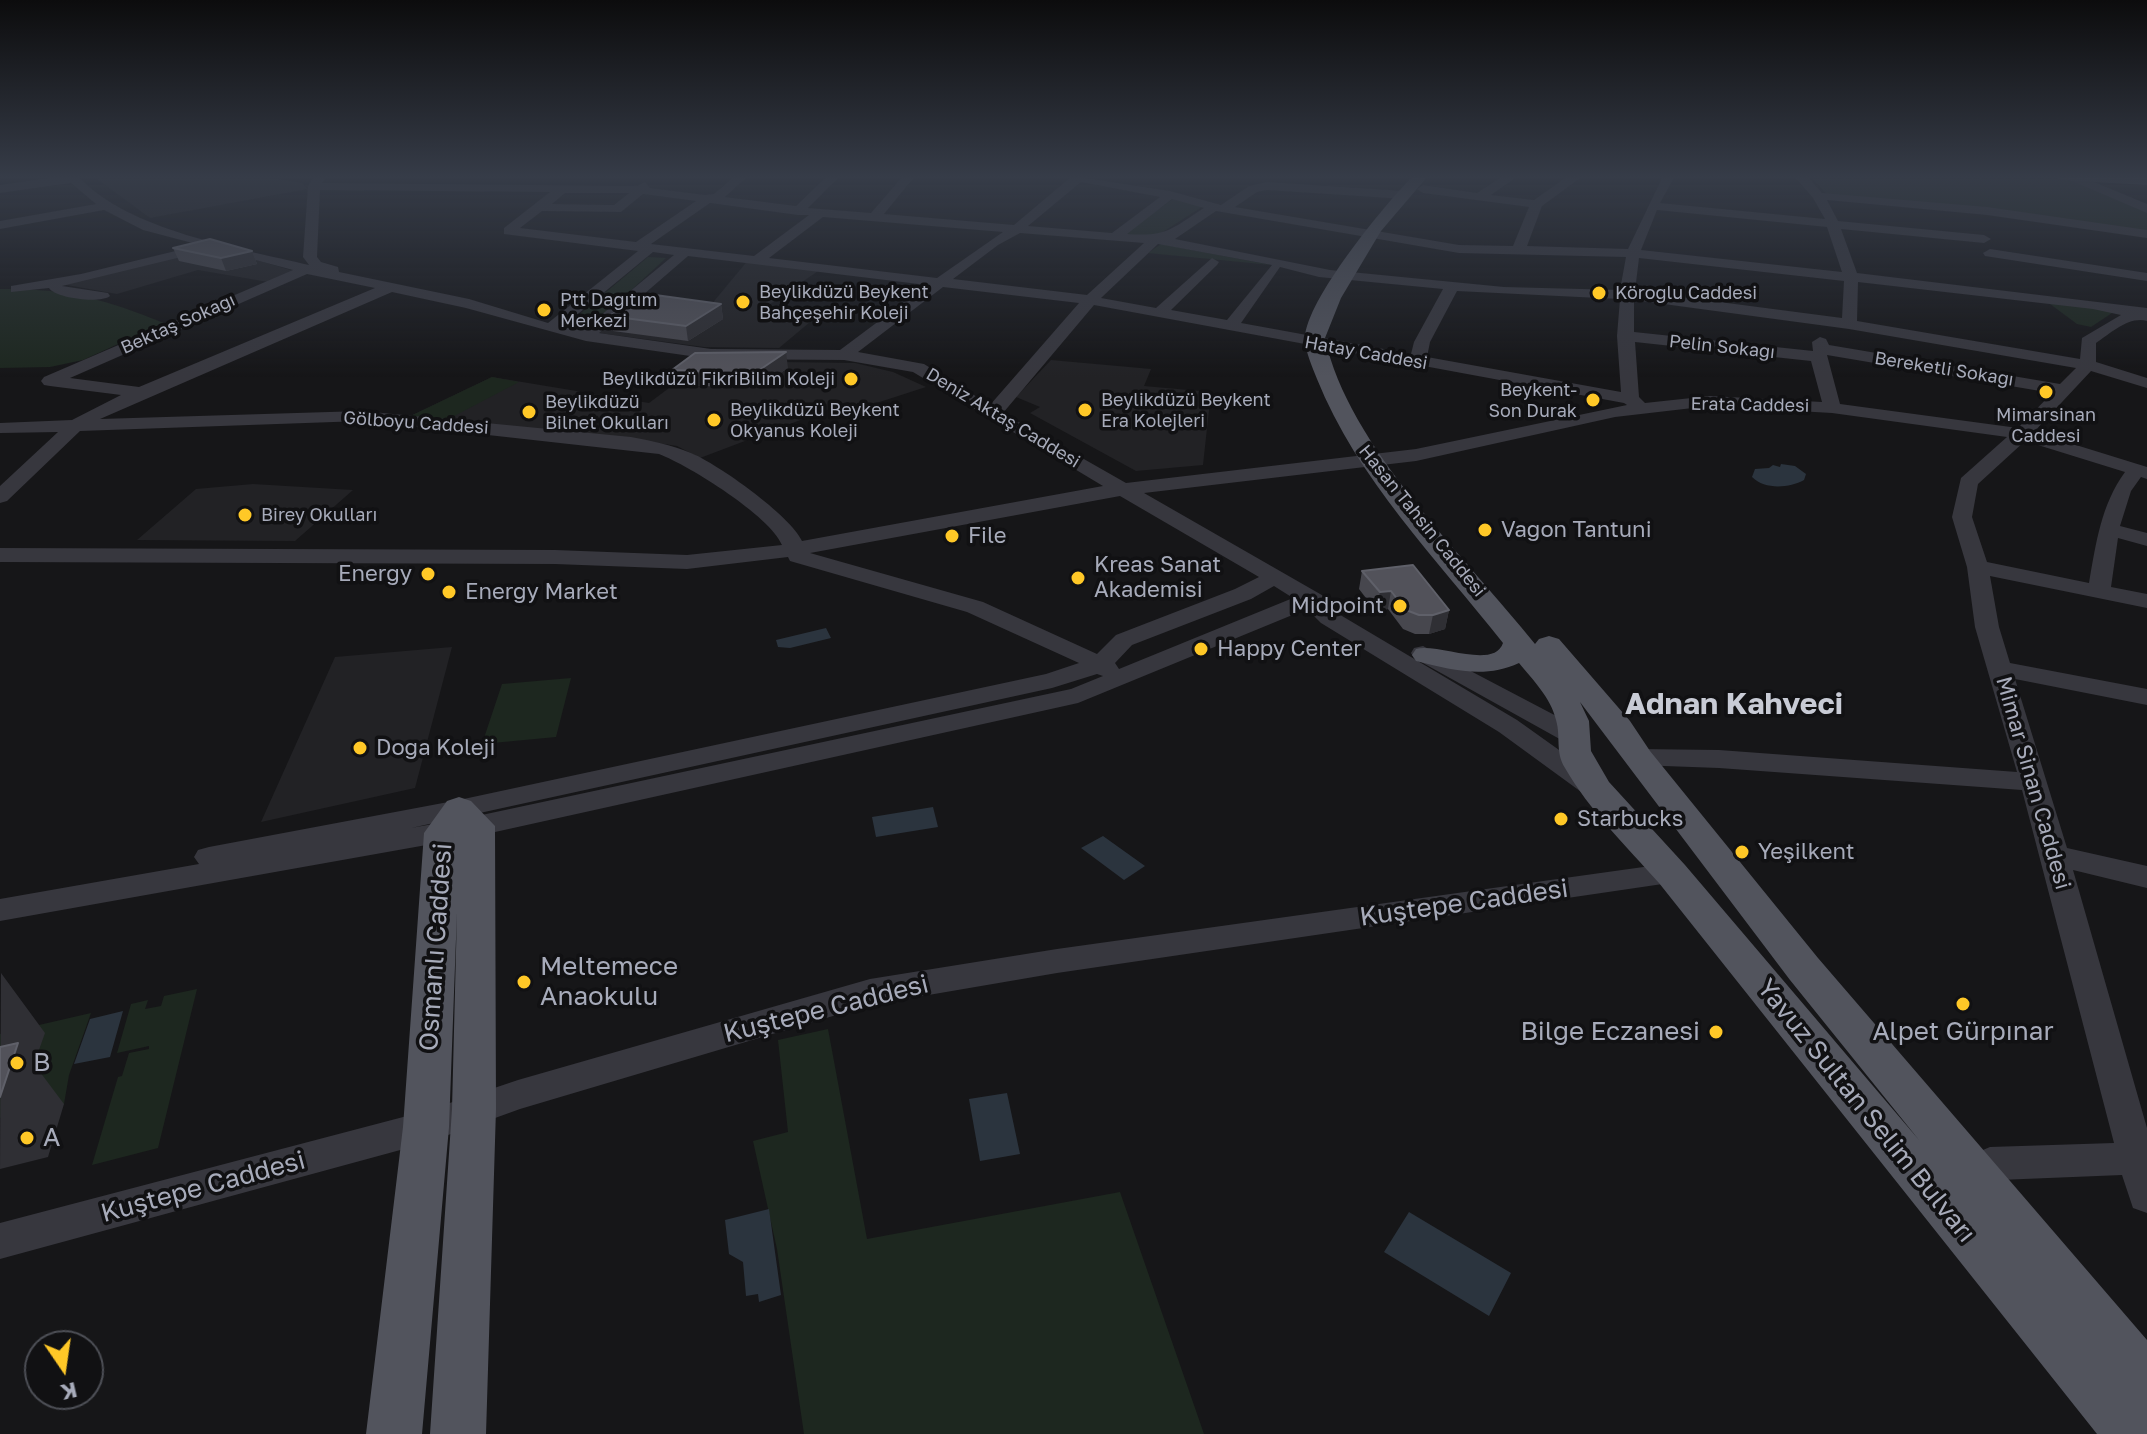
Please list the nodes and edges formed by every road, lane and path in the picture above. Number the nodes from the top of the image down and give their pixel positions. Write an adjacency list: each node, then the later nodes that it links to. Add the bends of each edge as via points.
1 (207, 243): 16 (street, Deniz Aktaş Caddesi)
2 (309, 243): 22 (street, via 297,255); 30 (street, via 316,265)
3 (604, 243): 18 (street, Hatay Caddesi)
4 (651, 243): 18 (street)
5 (780, 243): 23 (street)
6 (992, 243): 32 (street)
7 (1152, 243): 21 (street)
8 (1176, 243): 28 (street)
9 (1370, 243): 28 (main road)
10 (1420, 243): 25 (street)
11 (1531, 243): 25 (street)
12 (1636, 243): 20 (street)
13 (1838, 243): 31 (street)
14 (1967, 243): 17 (street)
15 (1987, 243): 17 (street)
16 (215, 245): 22 (street, Deniz Aktaş Caddesi); 34 (street)
17 (1987, 246): 29 (street); 39 (street)
18 (644, 248): 19 (street, Hatay Caddesi); 46 (street)
19 (684, 253): 23 (street, Hatay Caddesi); 47 (street)
20 (1633, 253): 25 (street); 31 (street); 37 (street)
21 (1140, 254): 24 (street); 40 (street)
22 (265, 258): 26 (street, Deniz Aktaş Caddesi)
23 (757, 260): 32 (street, Hatay Caddesi)
24 (1212, 262): 27 (street); 41 (street)
25 (1529, 267): 33 (street); 37 (street)
26 (306, 269): 30 (street, Deniz Aktaş Caddesi); 56 (street, Bektaş Sokağı, via 50,381)
27 (1274, 269): 28 (street); 45 (street)
28 (1344, 276): 33 (street); 49 (main road)
29 (2147, 277)
30 (359, 278): 35 (street, Deniz Aktaş Caddesi)
31 (1851, 278): 39 (street); 44 (street)
32 (945, 281): 40 (street, Hatay Caddesi); 51 (street)
33 (1452, 286): 52 (street, via 1422,342)
34 (39, 287): 36 (street); 38 (street)
35 (391, 287): 46 (street, Deniz Aktaş Caddesi); 56 (street)
36 (16, 289)
37 (1629, 295): 43 (street); 48 (street)
38 (103, 296)
39 (2022, 296): 42 (street)
40 (1090, 300): 41 (street, Hatay Caddesi); 59 (street)
41 (1160, 312): 45 (street, Hatay Caddesi)
42 (2144, 314): 53 (street, via 2088,341)
43 (1815, 320): 44 (street); 50 (street)
44 (1849, 324): 53 (street)
45 (1231, 326): 49 (street, Hatay Caddesi)
46 (552, 327): 47 (street, Deniz Aktaş Caddesi)
47 (586, 336): 51 (street, Deniz Aktaş Caddesi, via 711,354)
48 (1625, 336): 50 (street, Pelin Sokağı); 57 (street)
49 (1324, 346): 52 (street, Hatay Caddesi); 63 (main road, Hasan Tahsin Caddesi)
50 (1820, 353): 55 (street, Bereketli Sokağı); 58 (street)
51 (844, 355): 59 (street, Deniz Aktaş Caddesi, via 918,368)
52 (1418, 362): 57 (street, Hatay Caddesi)
53 (2088, 365): 54 (street); 55 (street, Mimar Sinan Caddesi)
54 (2147, 383)
55 (2065, 390): 62 (street, Mimar Sinan Caddesi)
56 (143, 392): 60 (street)
57 (1635, 404): 58 (street, Erata Caddesi, via 1710,401); 63 (street, Erata Caddesi)
58 (1832, 408): 62 (street, Erata Caddesi)
59 (992, 414): 65 (street, Deniz Aktaş Caddesi)
60 (75, 426): 61 (street, Gölboyu Caddesi); 66 (street); 69 (street, Gölboyu Caddesi, via 362,416 631,443 689,459 775,519)
61 (0, 428)
62 (2022, 434): 64 (street, Erata Caddesi); 71 (street, Mimar Sinan Caddesi, via 1968,482 1962,517)
63 (1378, 460): 65 (street, Erata Caddesi); 76 (main road, Hasan Tahsin Caddesi); 82 (main road, Yavuz Sultan Selim Bulvarı, via 1619,728)
64 (2142, 471): 67 (street, via 2121,491)
65 (1125, 490): 69 (street, Erata Caddesi); 72 (street, Deniz Aktaş Caddesi)
66 (0, 497)
67 (2109, 529): 68 (street); 73 (street)
68 (2147, 540)
69 (794, 549): 70 (street, Erata Caddesi, via 687,562 539,556); 79 (street, via 810,561 975,607)
70 (0, 555)
71 (1978, 567): 73 (street); 78 (street, Mimar Sinan Caddesi, via 1987,627)
72 (1275, 577): 74 (street, Deniz Aktaş Caddesi); 79 (street, via 1124,640)
73 (2099, 590): 75 (street)
74 (1310, 599): 77 (street, via 1350,613); 79 (street); 84 (street, via 1329,618 1508,726)
75 (2147, 601)
76 (1518, 641): 77 (main road, via 1508,659 1479,665); 81 (main road, Hasan Tahsin Caddesi, via 1562,696)
77 (1427, 655): 81 (street)
78 (2001, 669): 80 (street); 83 (street, Mimar Sinan Caddesi)
79 (1110, 671): 85 (street, via 1078,695)
80 (2147, 697)
81 (1574, 736): 82 (main road); 84 (main road, Hasan Tahsin Caddesi, via 1580,766)
82 (1637, 757): 83 (street); 94 (main road, Yavuz Sultan Selim Bulvarı)
83 (2034, 782): 86 (street, Mimar Sinan Caddesi)
84 (1597, 790): 87 (main road, Yavuz Sultan Selim Bulvarı)
85 (459, 823): 89 (street); 90 (street); 91 (main road, Osmanlı Caddesi); 92 (main road, Osmanlı Caddesi)
86 (2053, 855): 88 (street); 93 (street, Mimar Sinan Caddesi, via 2086,967)
87 (1672, 874): 91 (street, Kuştepe Caddesi, via 870,992); 96 (main road, Yavuz Sultan Selim Bulvarı)
88 (2147, 877)
89 (0, 892)
90 (0, 910)
91 (474, 1109): 92 (street, Kuştepe Caddesi); 100 (main road, Osmanlı Caddesi)
92 (426, 1127): 97 (street, Kuştepe Caddesi); 99 (main road, Osmanlı Caddesi)
93 (2118, 1156): 94 (street, via 2001,1162); 95 (street)
94 (1975, 1176): 96 (street, via 1966,1189); 98 (main road, Yavuz Sultan Selim Bulvarı)
95 (2147, 1199)
96 (1967, 1234): 98 (main road, Yavuz Sultan Selim Bulvarı)
97 (0, 1241)
98 (2128, 1414)
99 (394, 1434)
100 (458, 1434)

